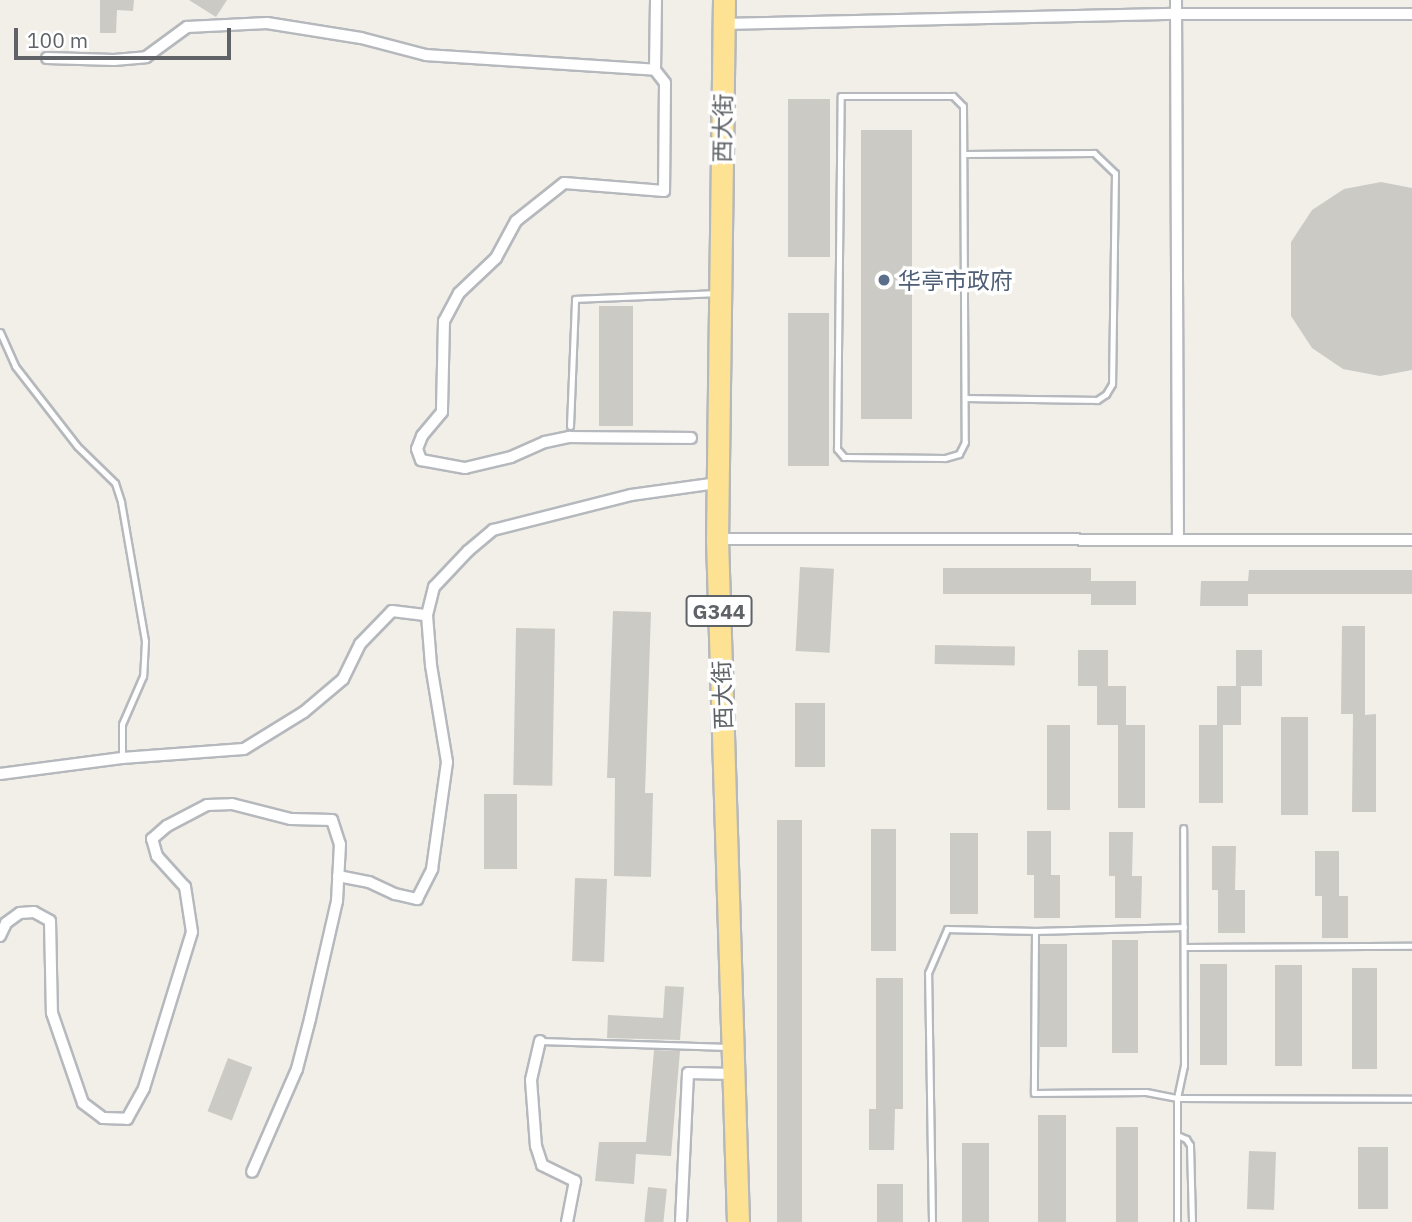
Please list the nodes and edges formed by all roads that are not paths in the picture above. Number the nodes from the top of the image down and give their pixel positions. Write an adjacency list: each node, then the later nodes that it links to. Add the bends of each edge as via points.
1 (656, 0): 8 (street)
2 (724, 0): 6 (highway, 西大街 / G344)
3 (1176, 0): 4 (street)
4 (1177, 14): 5 (street); 6 (street); 17 (street)
5 (1412, 14)
6 (723, 24): 10 (highway, 西大街 / G344)
7 (47, 58): 8 (street, via 146,57 187,27 267,23 361,38 426,55)
8 (655, 70): 14 (street, via 665,83 664,191 564,183 516,221 496,258 459,293 443,321 442,412 417,449 421,460 465,468 569,437)
9 (965, 154): 12 (lane); 12 (lane, via 1094,153 1115,173 1112,384 1106,394 1097,400); 12 (lane, via 963,106 953,96 841,96 837,449 844,457 945,458 959,454 965,442)
10 (720, 293): 13 (lane, via 575,299); 15 (highway, 西大街 / G344)
11 (0, 332): 20 (lane, via 15,366 77,446 115,483 121,502 145,641 144,676 122,724)
12 (966, 398)
13 (570, 426)
14 (691, 438)
15 (718, 483): 16 (highway, 西大街 / G344); 19 (street, via 631,495 493,530 434,587)
16 (717, 539): 17 (street); 30 (highway, 西大街 / G344)
17 (1178, 540): 18 (street)
18 (1412, 540)
19 (427, 615): 20 (street, via 392,611 360,644 343,680 304,712 244,749); 23 (street, via 447,762 432,869 417,899)
20 (122, 758): 21 (street)
21 (0, 774)
22 (1183, 828): 24 (lane)
23 (338, 876): 26 (street, via 340,844 332,820 291,819 232,804 206,805 152,839 157,856 185,887 192,932 144,1088 127,1119 103,1118 83,1103 52,1013 51,921 34,912 20,913 6,923); 35 (street, via 337,901 297,1069)
24 (1184, 927): 25 (lane); 28 (lane)
25 (1035, 931): 32 (lane, via 1034,1093 1146,1092); 40 (lane, via 947,929 928,973)
26 (0, 936)
27 (1412, 946): 28 (lane)
28 (1184, 947): 32 (lane, via 1184,1066)
29 (540, 1041): 30 (lane); 37 (street, via 531,1080 536,1146 542,1165 575,1181)
30 (732, 1047): 31 (highway, 西大街 / G344)
31 (733, 1074): 38 (street, via 688,1073); 39 (highway, 西大街 / G344)
32 (1177, 1098): 33 (lane); 34 (lane)
33 (1412, 1099)
34 (1177, 1135): 36 (lane, via 1190,1145); 41 (lane)
35 (252, 1172)
36 (1192, 1220)
37 (567, 1222)
38 (681, 1222)
39 (738, 1222)
40 (932, 1222)
41 (1177, 1222)

